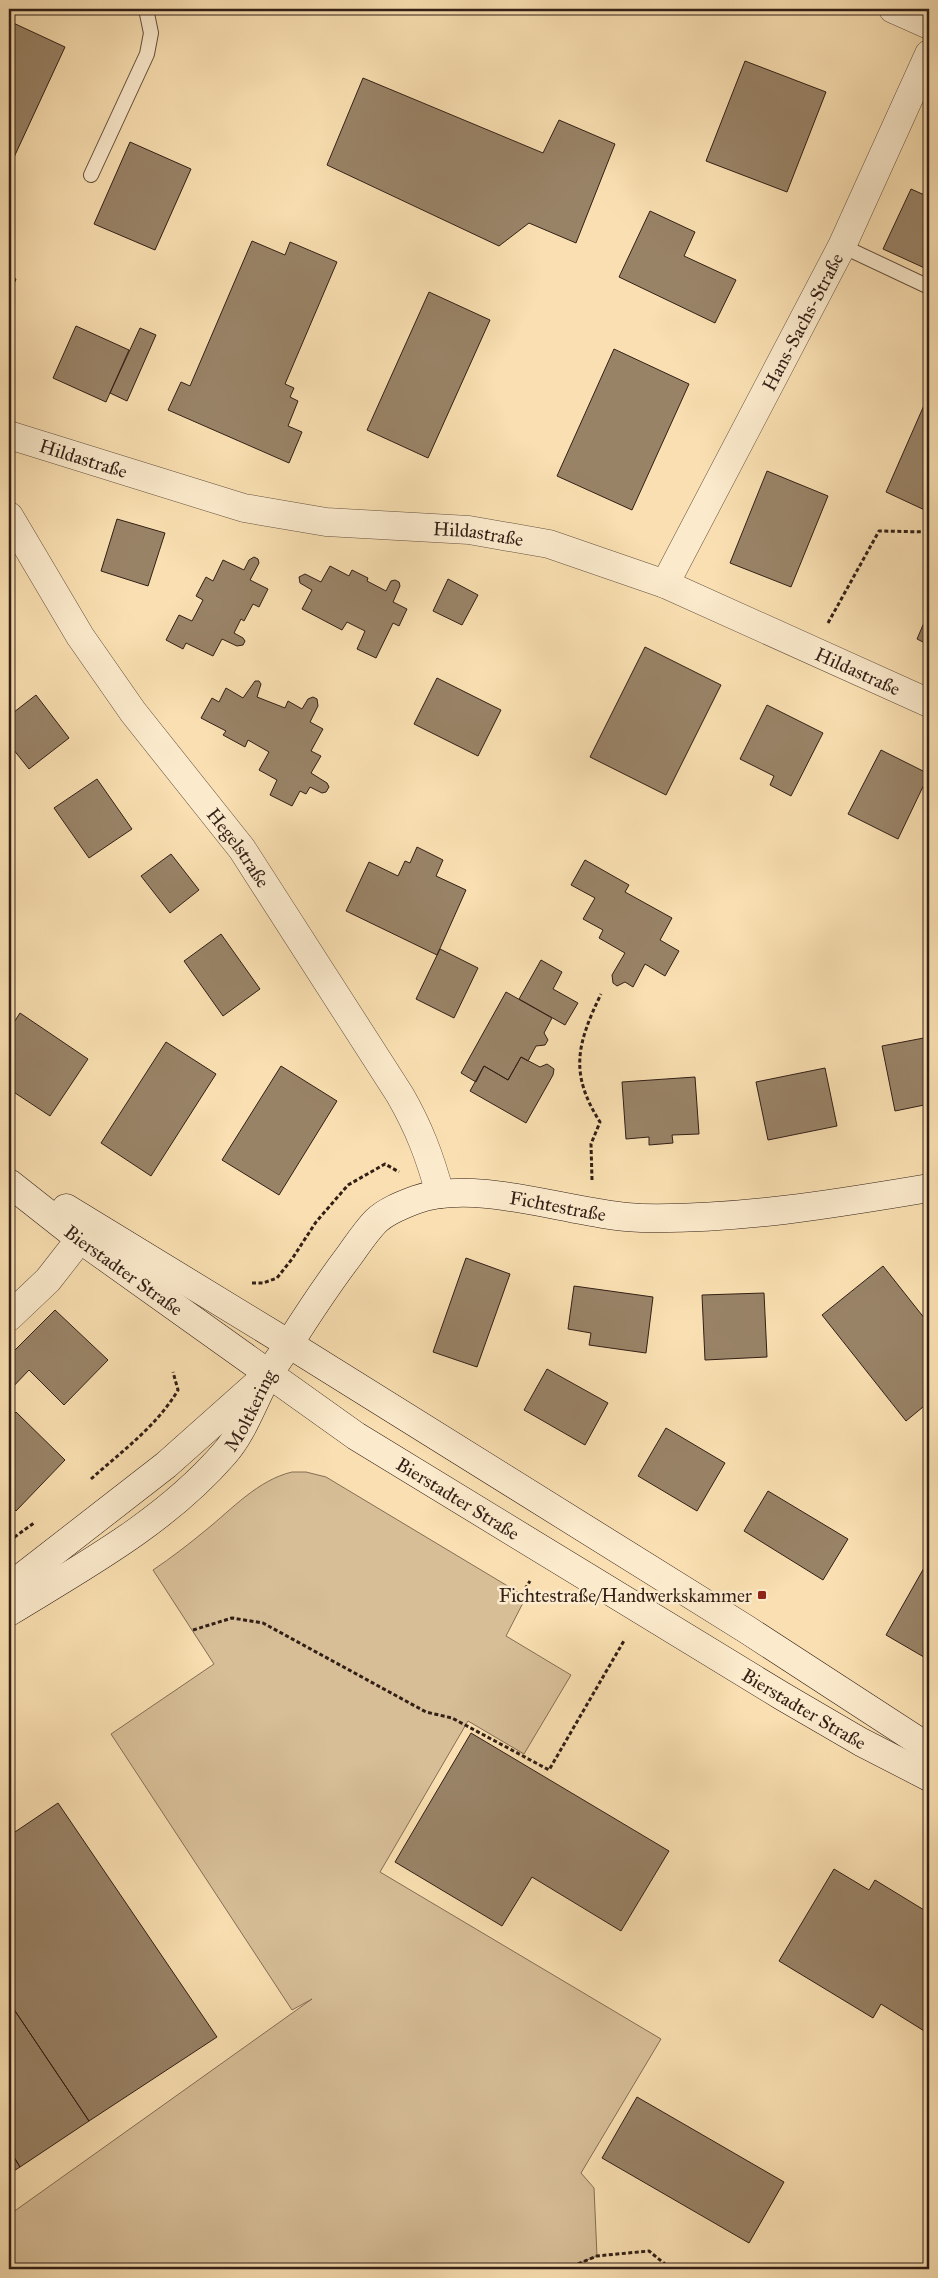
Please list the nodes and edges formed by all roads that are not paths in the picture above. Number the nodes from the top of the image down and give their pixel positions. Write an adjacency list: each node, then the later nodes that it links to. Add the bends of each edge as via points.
1 (146, 9): 5 (lane, via 151,33 147,54)
2 (892, 9): 3 (street)
3 (929, 25)
4 (929, 54): 6 (street, Hans-Sachs-Straße)
5 (91, 175)
6 (842, 246): 7 (lane); 10 (street, Hans-Sachs-Straße)
7 (929, 286)
8 (9, 434): 10 (street, Hildastraße, via 244,508 326,522 469,530 549,544)
9 (9, 516): 15 (street, Hegelstraße, via 80,636 132,712 242,849 400,1095 430,1154)
10 (665, 584): 11 (street, Hildastraße)
11 (929, 703)
12 (9, 1174): 18 (street, Bierstadter Straße)
13 (9, 1183): 16 (street, Bierstadter Straße)
14 (929, 1188): 15 (street, Fichtestraße, via 726,1217 673,1219 636,1218 498,1196)
15 (440, 1194): 18 (street, Fichtestraße, via 417,1199 376,1221 315,1301)
16 (80, 1239): 17 (street, via 48,1280); 19 (street, Bierstadter Straße)
17 (9, 1317)
18 (289, 1344): 19 (street, Fichtestraße); 22 (street, Bierstadter Straße, via 746,1629)
19 (269, 1374): 20 (street, Moltkering, via 166,1465); 21 (street, Moltkering, via 227,1451 185,1494 114,1546); 23 (street, Bierstadter Straße, via 356,1436 782,1696)
20 (9, 1587)
21 (9, 1612)
22 (929, 1748)
23 (929, 1777)

